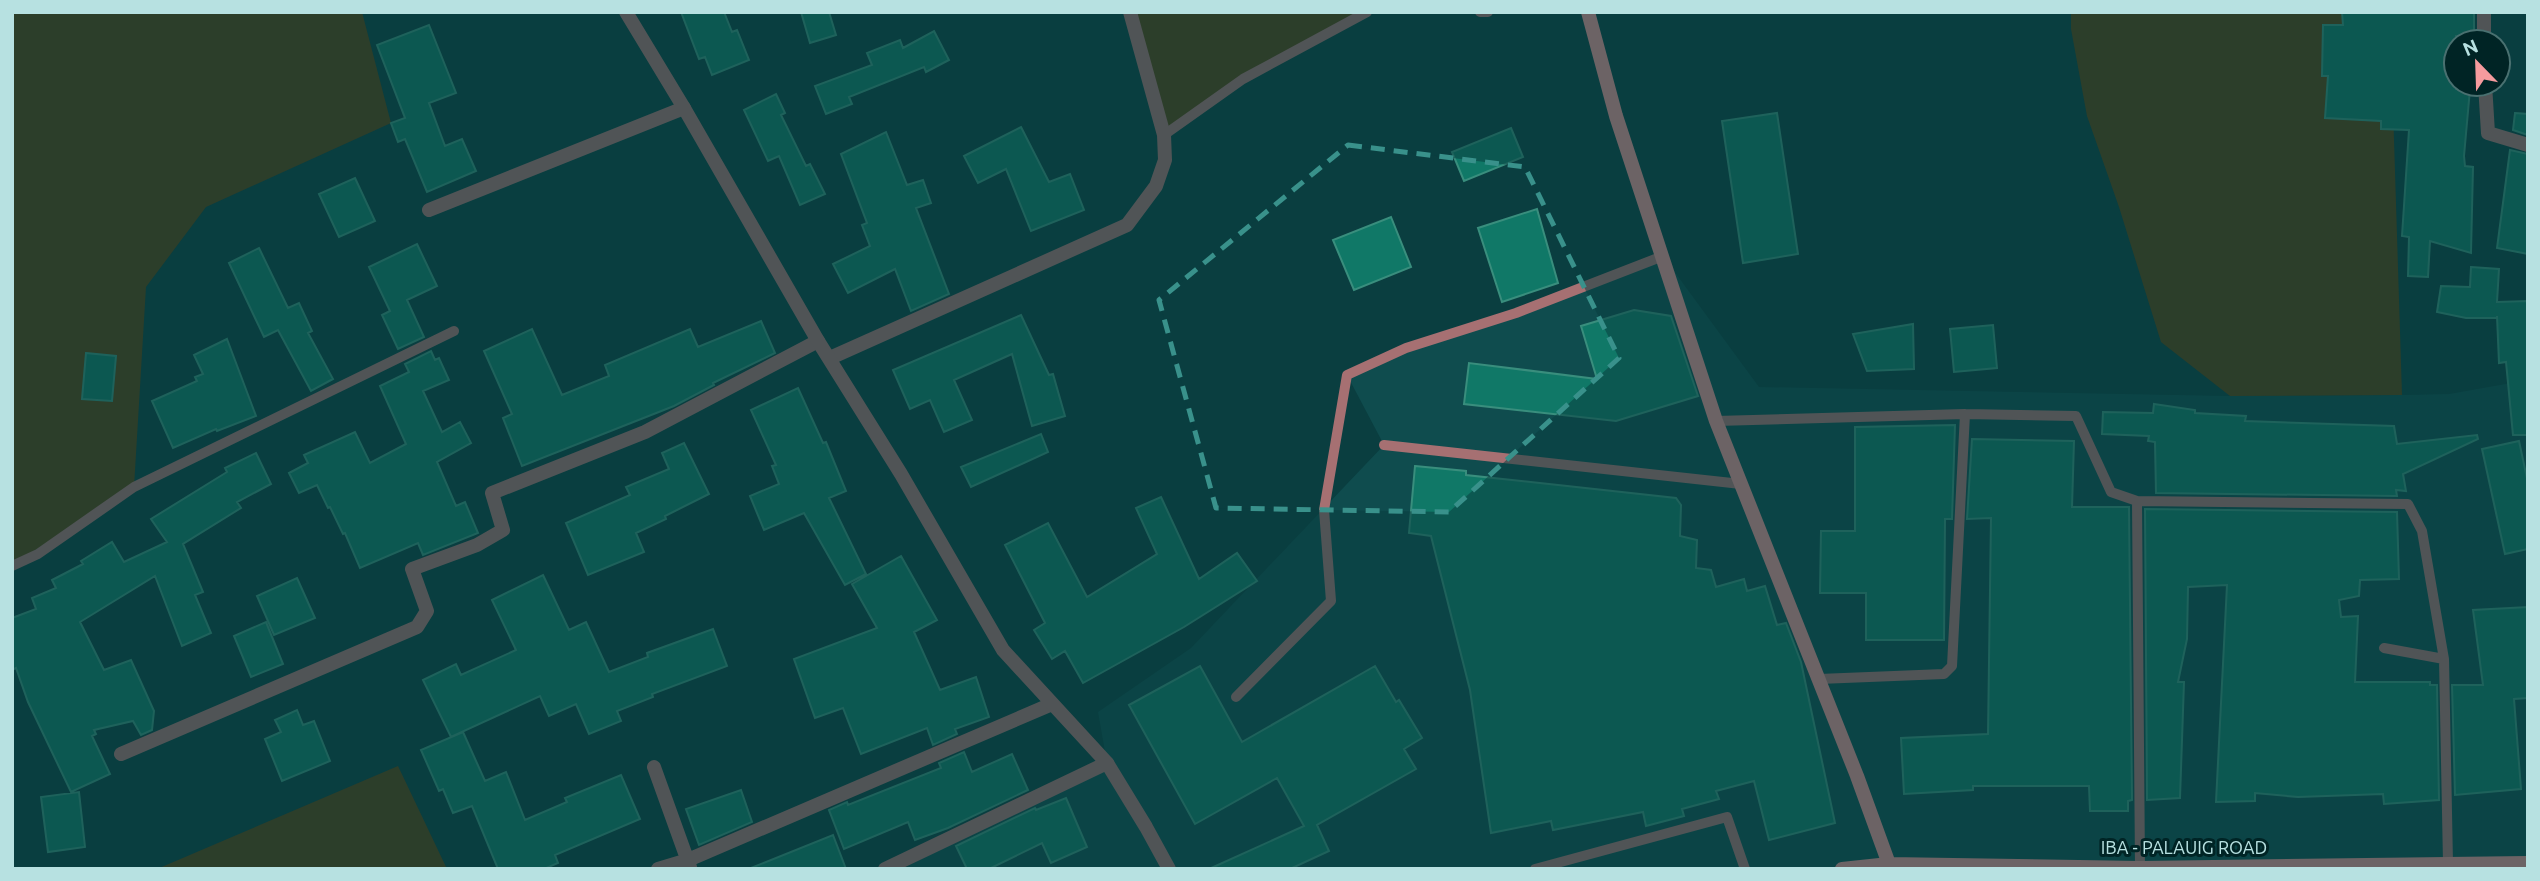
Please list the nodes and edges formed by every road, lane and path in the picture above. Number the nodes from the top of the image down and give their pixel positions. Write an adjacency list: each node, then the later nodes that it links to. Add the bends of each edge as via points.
1 (626, 12): 8 (street)
2 (1130, 12): 9 (street)
3 (1367, 12): 9 (lane, via 1243,79)
4 (1480, 12): 5 (lane)
5 (1488, 12)
6 (1588, 12): 12 (main road, via 1616,116)
7 (2486, 98): 10 (street, via 2488,133)
8 (684, 108): 11 (street); 14 (street)
9 (1164, 135): 15 (street, via 1165,160 1156,186 1127,225)
10 (2528, 145)
11 (429, 210)
12 (1663, 256): 17 (main road); 25 (lane, via 1516,313 1406,348 1347,374 1324,510 1331,601)
13 (454, 331): 21 (lane, via 134,487 38,554)
14 (818, 341): 15 (street); 27 (street, via 645,432 492,493 503,530 477,545 412,569 427,611 417,627)
15 (830, 358): 26 (street, via 1003,650)
16 (1965, 414): 17 (lane); 20 (lane, via 2076,416 2111,492); 24 (lane, via 1952,666 1944,674)
17 (1716, 421): 19 (main road)
18 (1384, 445): 19 (lane)
19 (1741, 484): 24 (main road)
20 (2137, 501): 23 (lane, via 2408,504 2422,531); 34 (lane)
21 (12, 565)
22 (2384, 648): 23 (lane)
23 (2444, 659): 30 (lane)
24 (1819, 679): 33 (main road)
25 (1236, 698)
26 (1052, 704): 28 (street); 32 (street)
27 (121, 754)
28 (1107, 763): 36 (street); 37 (street)
29 (654, 767): 32 (street)
30 (2448, 863): 31 (main road, IBA - PALAUIG ROAD); 34 (main road, IBA - PALAUIG ROAD)
31 (2528, 863)
32 (689, 864): 35 (street)
33 (1889, 864): 34 (main road, IBA - PALAUIG ROAD); 40 (main road, IBA - PALAUIG ROAD)
34 (2140, 868)
35 (658, 869)
36 (885, 869)
37 (1169, 869)
38 (1535, 869): 39 (lane, via 1727,817)
39 (1745, 869)
40 (1842, 869)

